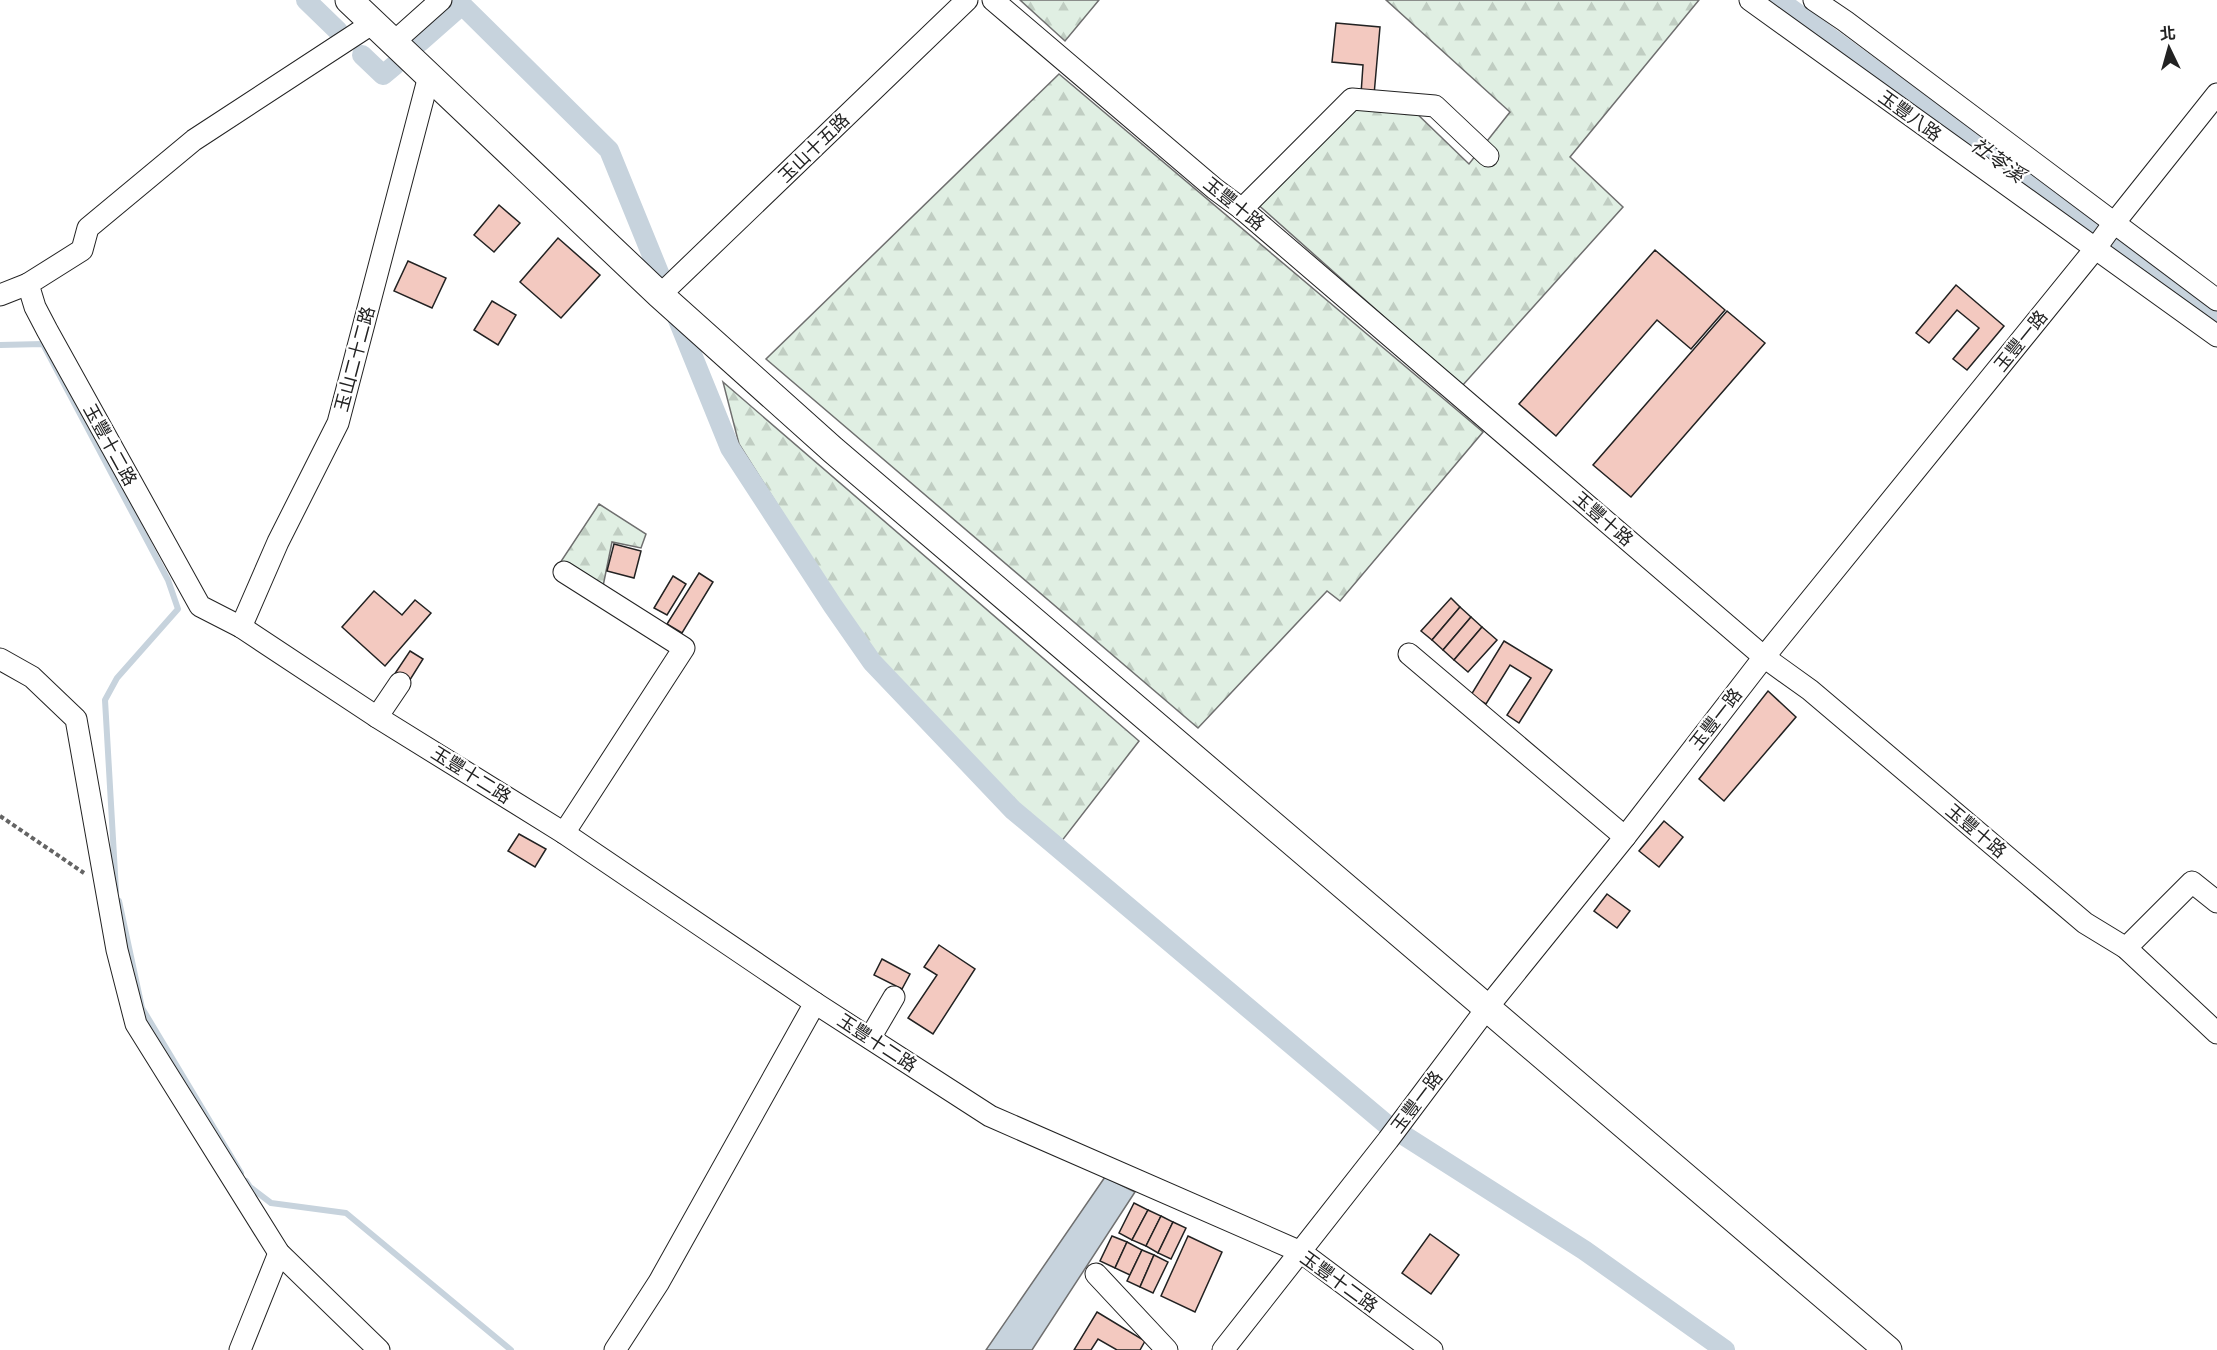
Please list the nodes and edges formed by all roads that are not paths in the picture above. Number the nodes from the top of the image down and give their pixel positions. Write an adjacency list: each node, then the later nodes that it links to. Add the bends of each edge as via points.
1 (349, 0): 7 (main road)
2 (441, 0): 8 (street)
3 (967, 0): 16 (street, 玉山十五路)
4 (993, 0): 12 (street, 玉豐十路)
5 (1750, 0): 13 (street, 玉豐八路)
6 (1814, 0): 13 (street)
7 (373, 23): 8 (main road); 14 (street, via 194,140 88,228 82,250)
8 (395, 41): 9 (main road)
9 (429, 76): 16 (main road); 20 (street, 玉山二十二路, via 338,423 278,542)
10 (2217, 94): 13 (street, 玉豐一路)
11 (1488, 156): 12 (street, via 1436,106 1352,99)
12 (1242, 209): 22 (street, 玉豐十路)
13 (2105, 235): 17 (street); 18 (street, 玉豐八路); 22 (street, 玉豐一路)
14 (28, 285): 15 (street); 20 (street, 玉豐十二路, via 47,330 200,606)
15 (0, 295)
16 (660, 295): 32 (main road, via 842,458)
17 (2217, 300)
18 (2217, 336)
19 (564, 572): 26 (street, via 684,648)
20 (241, 627): 25 (street, 玉豐十二路)
21 (1409, 654): 27 (street)
22 (1764, 657): 27 (street, 玉豐一路); 29 (street, 玉豐十路, via 1810,690 2085,923)
23 (0, 659): 36 (street, via 32,677 76,719 117,950 136,1024)
24 (400, 683): 25 (street)
25 (377, 717): 26 (street, 玉豐十二路)
26 (564, 833): 31 (street, 玉豐十二路)
27 (1625, 837): 32 (street, 玉豐一路)
28 (2217, 902): 29 (street, via 2192,882)
29 (2126, 948): 33 (street, 玉豐十路)
30 (894, 997): 34 (street)
31 (816, 1003): 34 (street, 玉豐十二路); 40 (street, via 659,1282)
32 (1487, 1008): 35 (street, 玉豐一路); 44 (main road)
33 (2217, 1033)
34 (870, 1038): 35 (street, 玉豐十二路, via 990,1116)
35 (1300, 1252): 42 (street, 玉豐一路); 43 (street, 玉豐十二路)
36 (279, 1253): 38 (street); 39 (street)
37 (1096, 1274): 41 (street)
38 (240, 1350)
39 (379, 1350)
40 (615, 1350)
41 (1167, 1350)
42 (1223, 1350)
43 (1432, 1350)
44 (1888, 1350)

